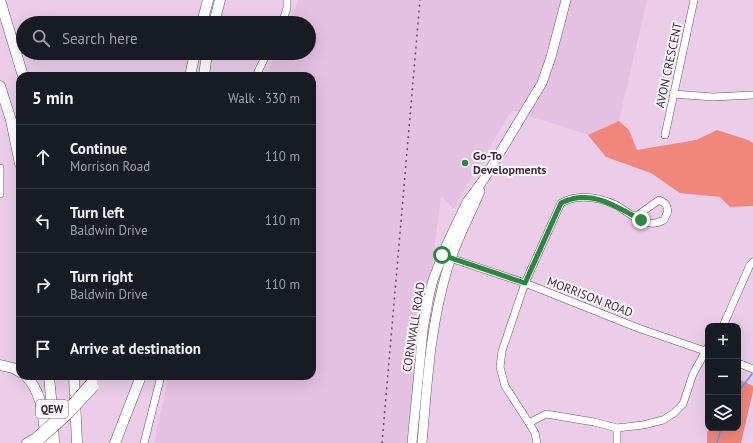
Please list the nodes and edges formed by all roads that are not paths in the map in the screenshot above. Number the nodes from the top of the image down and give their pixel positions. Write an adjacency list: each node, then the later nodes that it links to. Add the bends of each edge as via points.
1 (0, 0): 12 (highway)
2 (203, 0): 8 (highway)
3 (208, 0): 9 (highway)
4 (220, 0): 10 (highway)
5 (287, 0): 11 (street)
6 (566, 0): 29 (main road, CORNWALL ROAD, via 542,83 484,179)
7 (694, 0): 22 (street, AVON CRESCENT)
8 (201, 16)
9 (204, 16)
10 (216, 16)
11 (284, 16)
12 (16, 53)
13 (18, 60): 17 (highway)
14 (193, 60): 18 (highway)
15 (206, 60): 19 (highway)
16 (264, 60): 20 (street)
17 (22, 72)
18 (191, 72)
19 (205, 72)
20 (258, 72)
21 (0, 86): 25 (highway)
22 (673, 94): 23 (street, via 713,97); 24 (street, AVON CRESCENT)
23 (753, 95)
24 (665, 135)
25 (16, 144)
26 (0, 168): 27 (street)
27 (0, 194)
28 (632, 215): 28 (street, via 654,224 664,220 668,211 666,204 659,200 638,215); 31 (street, via 616,205 589,197 571,198 561,203)
29 (447, 257): 31 (street, MORRISON ROAD); 53 (main road, CORNWALL ROAD, via 429,296 423,330); 54 (main road, CORNWALL ROAD, via 428,371)
30 (753, 262): 32 (street)
31 (525, 283): 33 (street, MORRISON ROAD, via 638,328); 45 (street, via 502,351 500,367 505,386)
32 (724, 323)
33 (705, 349)
34 (705, 353): 46 (street, via 693,374 683,404 674,413 663,420)
35 (741, 364): 37 (street)
36 (0, 365): 38 (highway)
37 (753, 369)
38 (16, 370)
39 (29, 380): 48 (highway, via 40,399)
40 (49, 380): 49 (highway, QEW)
41 (74, 380): 50 (highway, QEW)
42 (139, 380): 51 (highway)
43 (160, 380): 52 (street)
44 (94, 382): 47 (highway, bridge)
45 (529, 423): 46 (street, via 546,414); 55 (street)
46 (617, 428): 56 (street)
47 (34, 441)
48 (46, 443)
49 (54, 443)
50 (77, 443)
51 (115, 443)
52 (144, 443)
53 (412, 443)
54 (422, 443)
55 (537, 443)
56 (617, 443)

